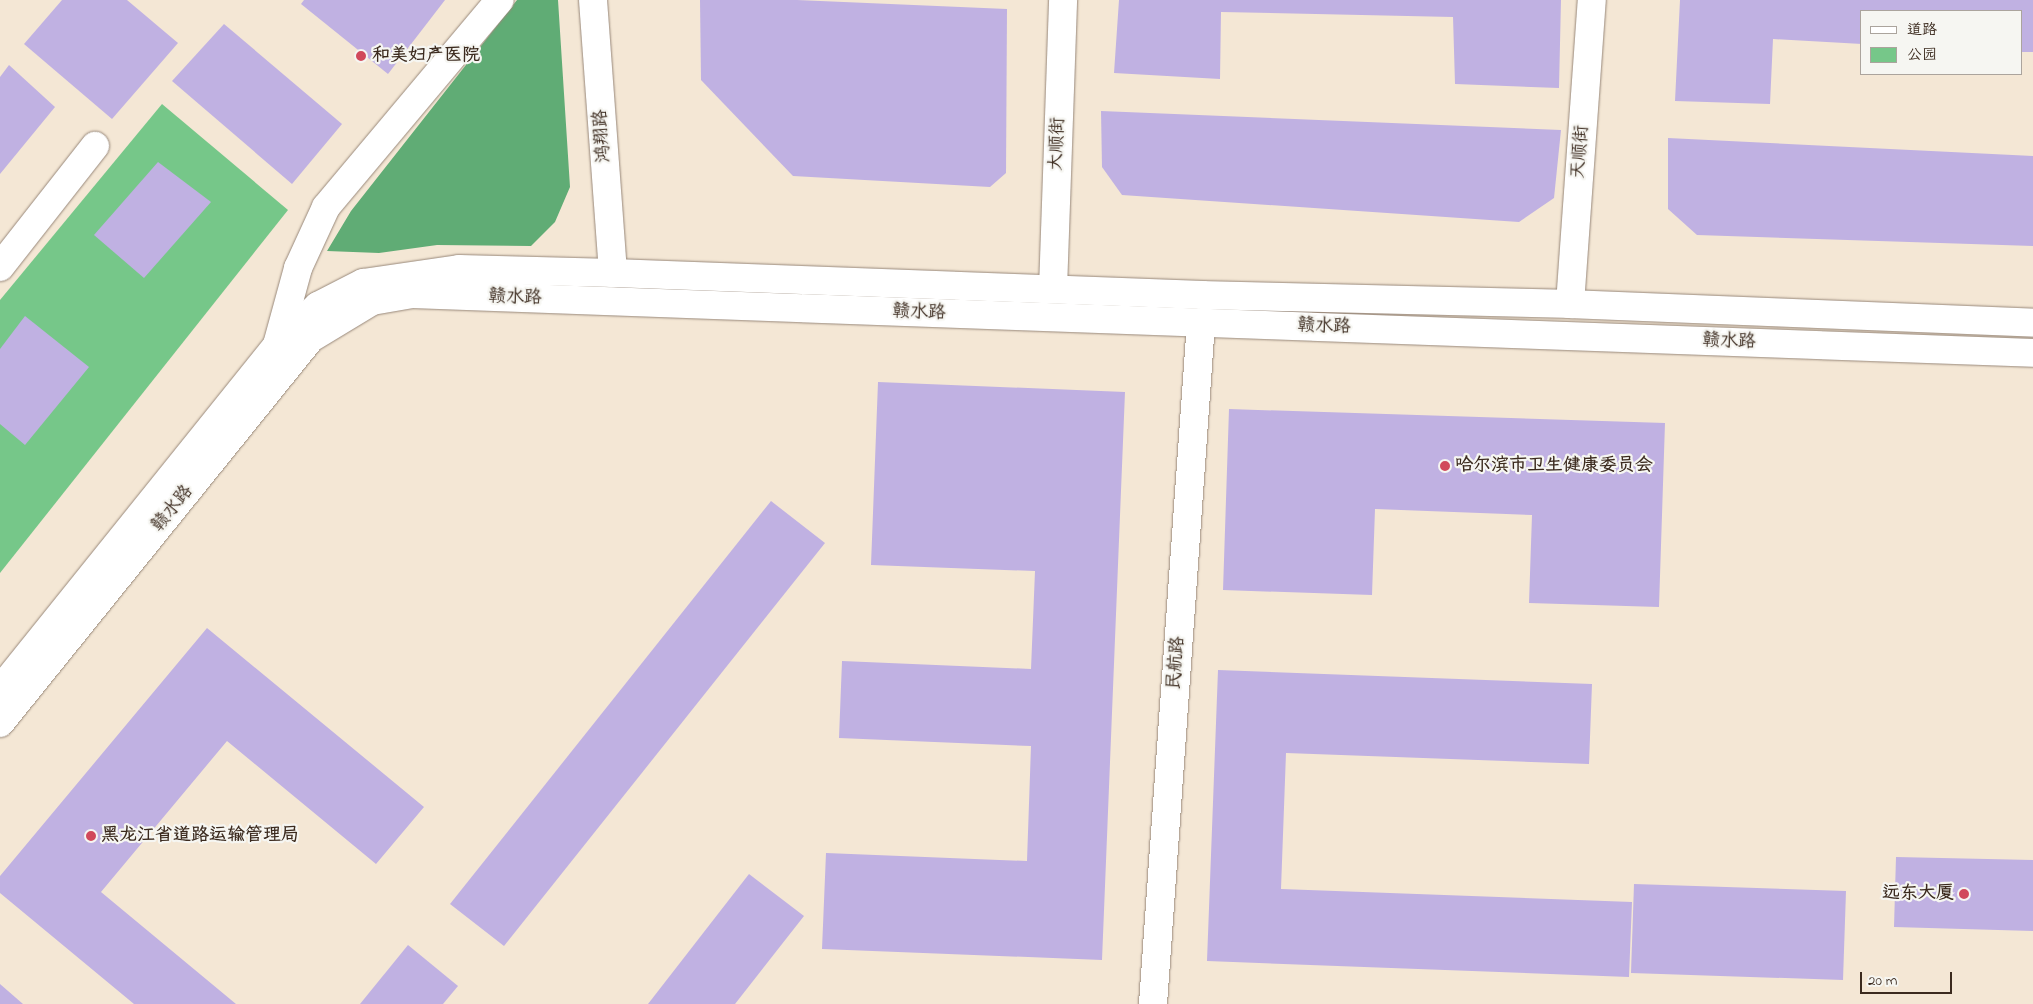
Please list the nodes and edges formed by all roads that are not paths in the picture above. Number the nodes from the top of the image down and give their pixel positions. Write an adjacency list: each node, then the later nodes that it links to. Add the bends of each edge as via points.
1 (500, 0): 12 (main road, 赣水路, via 326,207 298,268)
2 (594, 0): 7 (main road, 鸿翔路)
3 (1063, 0): 8 (main road, 大顺街)
4 (1592, 0): 9 (main road, 天顺街)
5 (95, 146): 6 (main road)
6 (0, 268)
7 (613, 273): 8 (main road, 赣水路); 12 (main road, 赣水路, via 459,269 363,283 318,306)
8 (1053, 289): 9 (main road, 赣水路)
9 (1570, 304): 11 (main road, 赣水路)
10 (1201, 323): 13 (main road, 赣水路); 15 (main road, 赣水路, via 412,294 372,301 311,338); 16 (main road, 民航路)
11 (2033, 323)
12 (277, 345): 14 (main road, 赣水路)
13 (2033, 353)
14 (0, 690)
15 (0, 723)
16 (1153, 1004)

